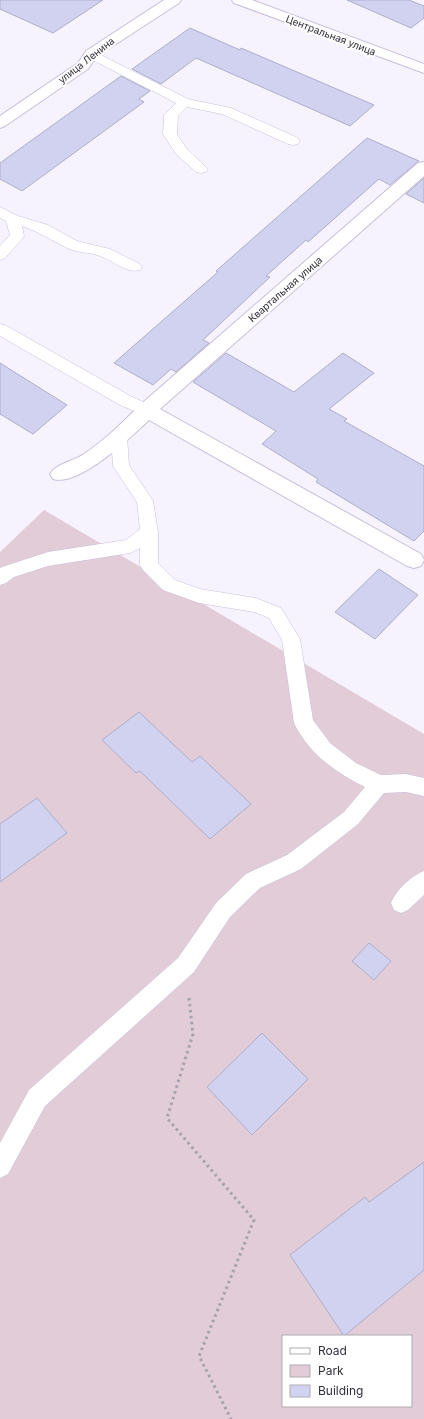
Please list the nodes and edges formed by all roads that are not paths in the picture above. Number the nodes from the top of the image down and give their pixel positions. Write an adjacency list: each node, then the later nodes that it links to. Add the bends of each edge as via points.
1 (174, 0): 3 (street, улица Ленина)
2 (239, 0): 4 (street, Центральная улица)
3 (91, 54): 5 (lane); 6 (street, улица Ленина, via 83,66)
4 (424, 69)
5 (184, 102): 7 (lane, via 226,111); 9 (lane, via 171,115 170,134 181,151)
6 (0, 123)
7 (293, 141)
8 (424, 167): 14 (street, Квартальная улица)
9 (201, 169)
10 (6, 215): 11 (lane, via 16,236); 12 (lane, via 43,228 74,245 105,252)
11 (0, 256)
12 (135, 267)
13 (0, 329): 14 (lane, via 126,401)
14 (147, 410): 15 (street, Квартальная улица); 18 (street)
15 (119, 437): 16 (street, Квартальная улица, via 90,460); 17 (lane, via 121,466 145,501)
16 (60, 474)
17 (149, 532): 19 (lane, via 130,546 48,559 8,572); 20 (lane, via 150,565 169,585 199,596 256,605 275,613 291,639 304,723 323,749 349,769)
18 (414, 560)
19 (0, 578)
20 (379, 784): 21 (lane, via 406,783); 24 (lane, via 351,818 294,862 254,881 223,910 186,965 38,1098)
21 (424, 787)
22 (424, 881): 23 (lane)
23 (401, 903)
24 (0, 1166)

